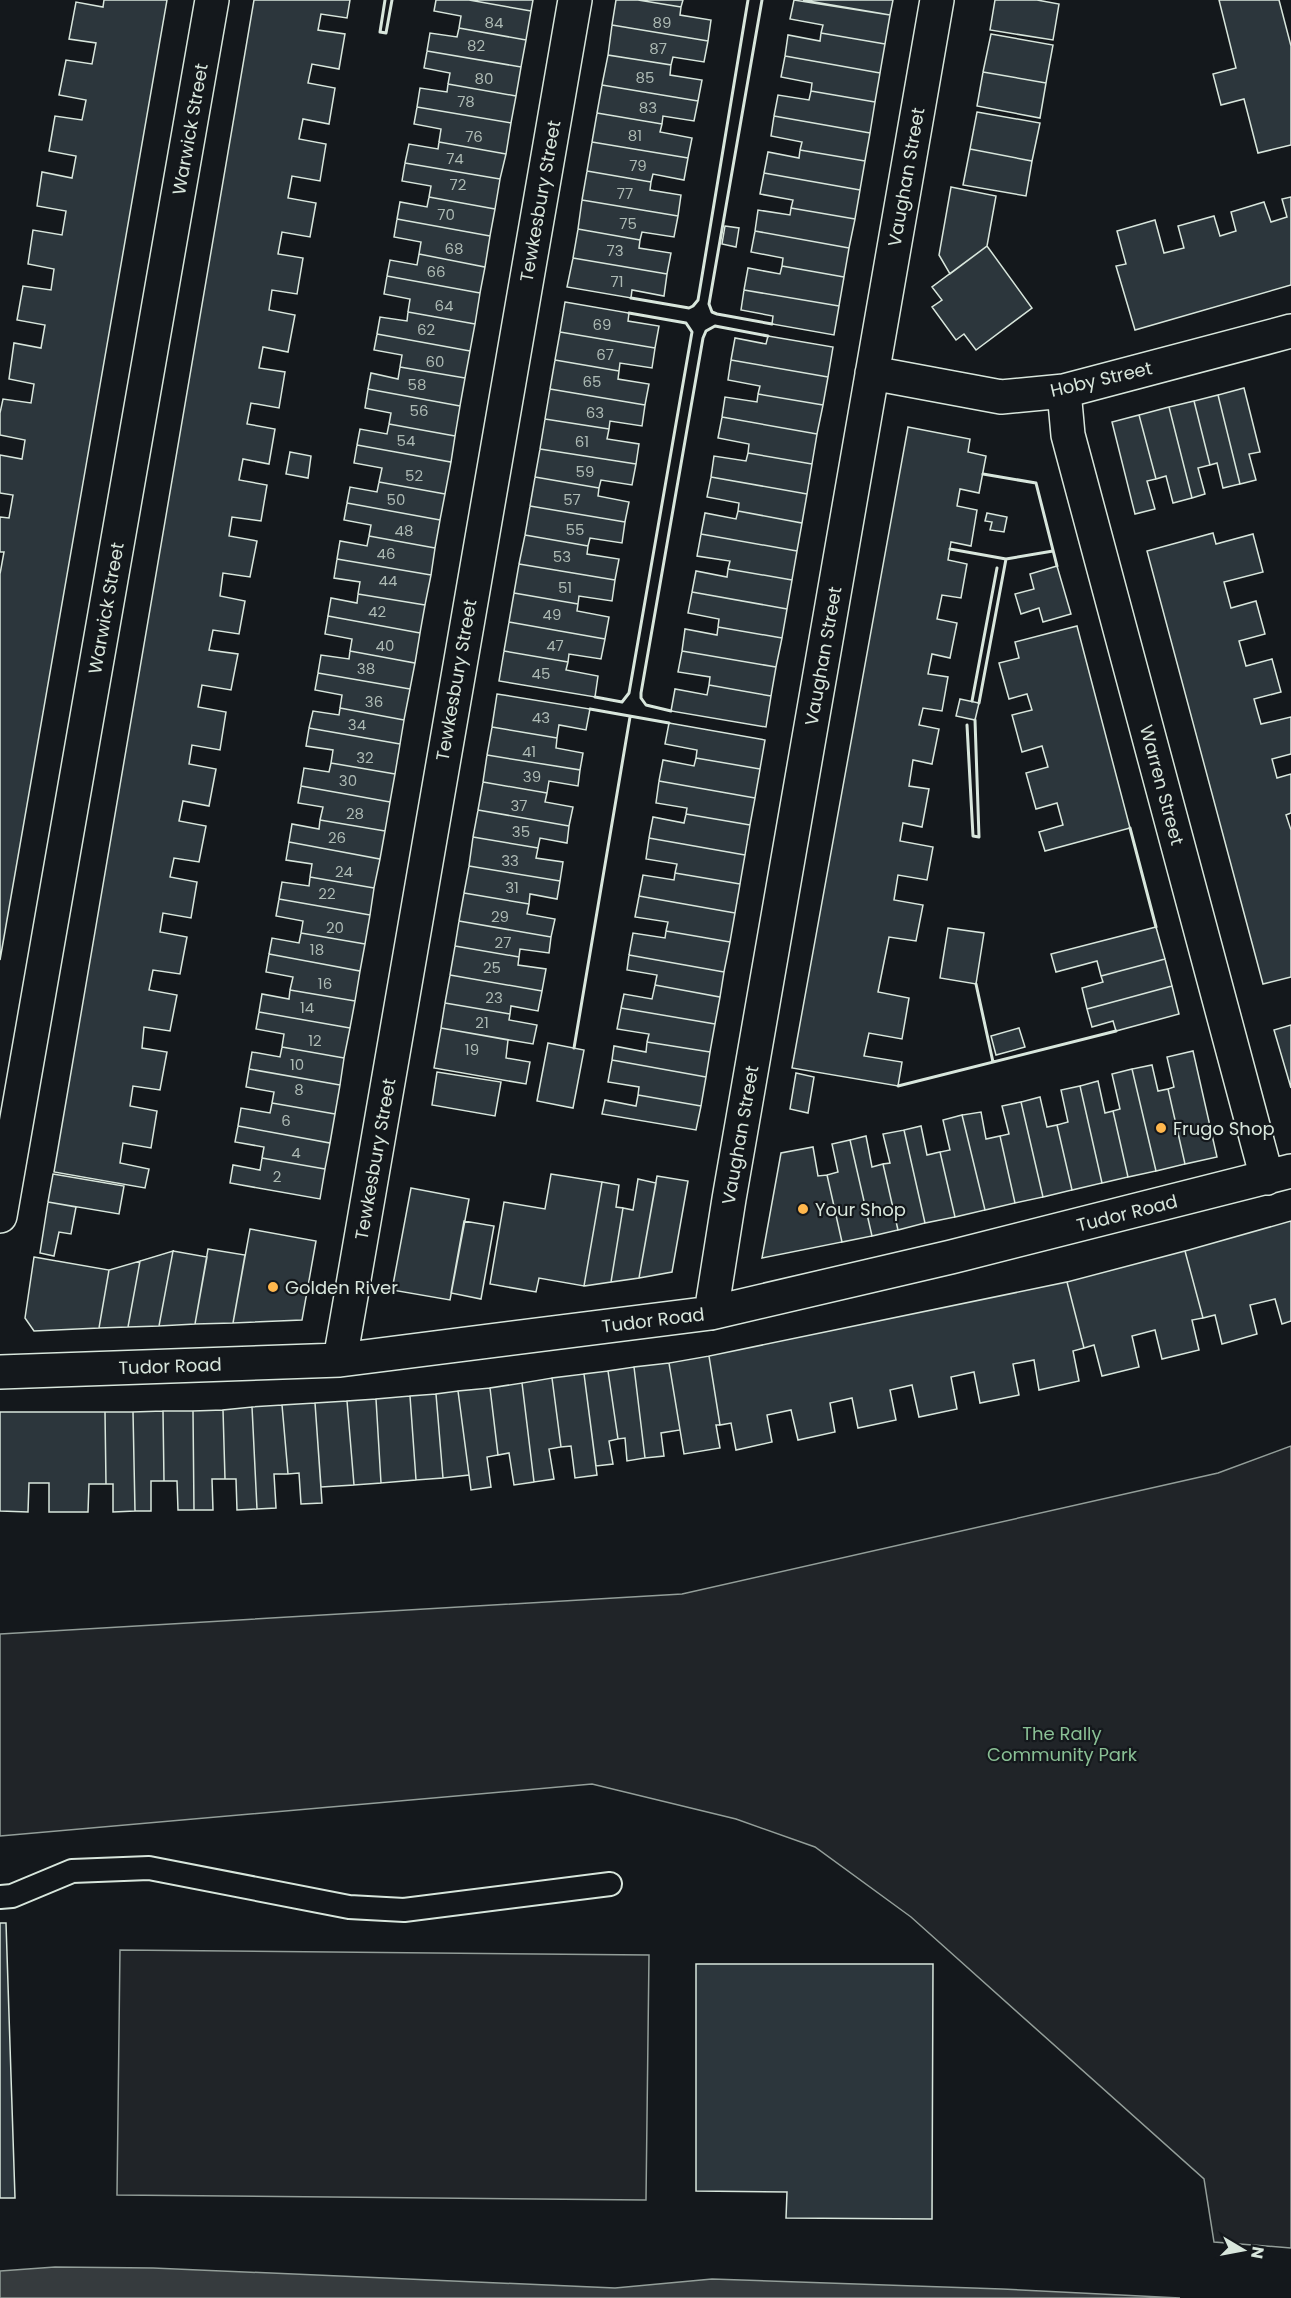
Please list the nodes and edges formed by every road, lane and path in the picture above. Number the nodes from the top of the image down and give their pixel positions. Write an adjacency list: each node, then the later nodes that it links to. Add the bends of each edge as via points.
1 (212, 0): 8 (street, Warwick Street)
2 (575, 0): 10 (street, Tewkesbury Street)
3 (937, 0): 5 (street, Vaughan Street)
4 (1291, 331): 6 (street, Hoby Street)
5 (872, 373): 6 (street, Hoby Street, via 1000,397); 9 (street, Vaughan Street)
6 (1064, 391): 7 (street, Warren Street, via 1068,435)
7 (1279, 1174): 9 (street, Tudor Road)
8 (0, 1216)
9 (711, 1313): 10 (street, Tudor Road)
10 (340, 1360): 11 (street, Tudor Road)
11 (0, 1372)
12 (610, 1884): 13 (lane, via 404,1910 349,1907 149,1868 72,1871 12,1896)
13 (0, 1897)

